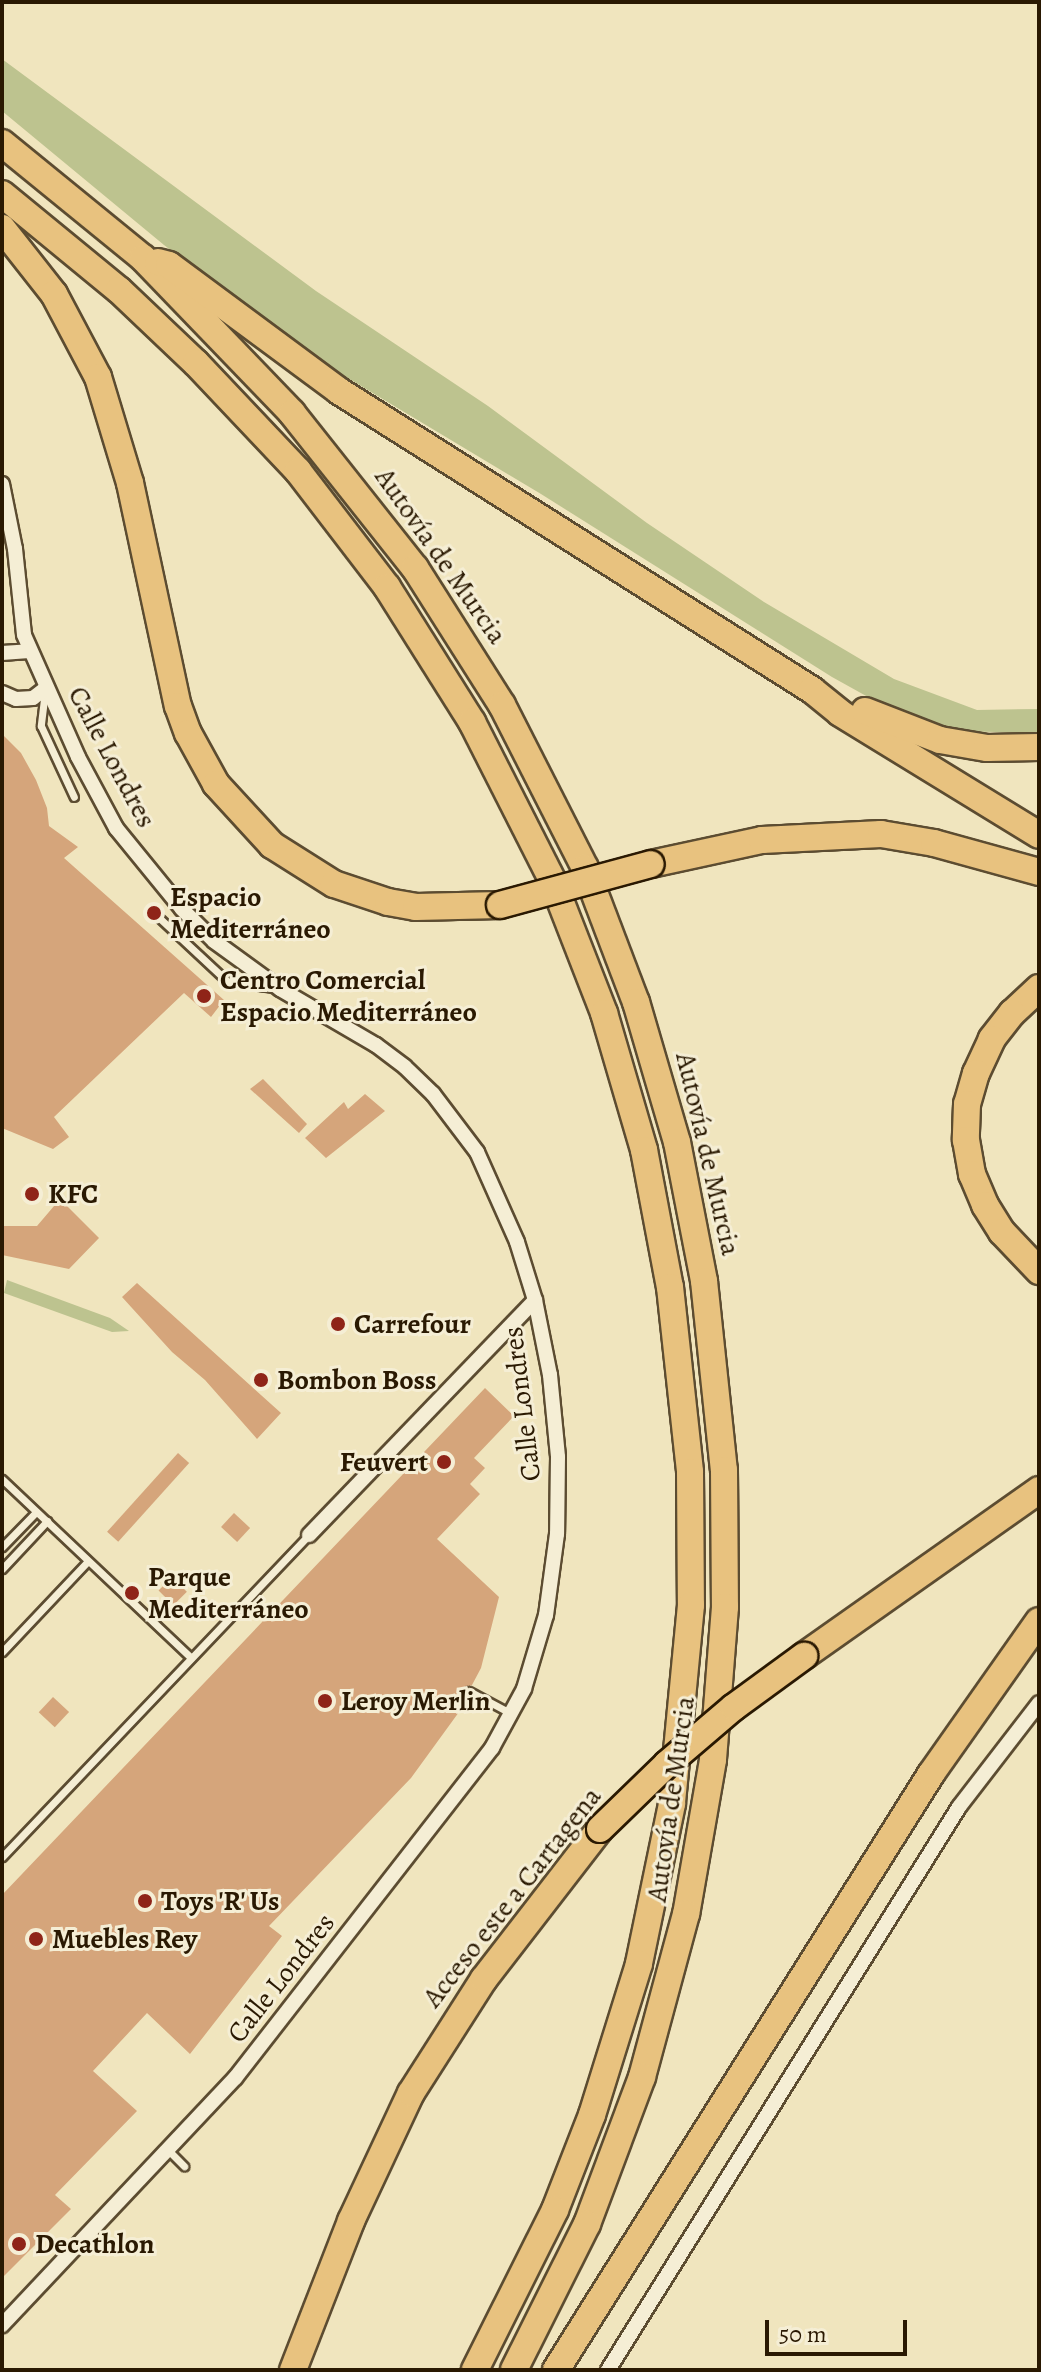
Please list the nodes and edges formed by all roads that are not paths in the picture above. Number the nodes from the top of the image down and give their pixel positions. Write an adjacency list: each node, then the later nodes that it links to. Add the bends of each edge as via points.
1 (2, 143): 4 (highway, Autovía de Murcia)
2 (2, 194): 41 (highway, Autovía de Murcia, via 119,290 196,363 298,471 395,598 472,722 553,882 608,1025 644,1150 670,1287 690,1472 691,1605 674,1792 642,1950 601,2091 550,2222)
3 (2, 228): 14 (highway, bridge, via 54,294 98,377 130,483 188,733 216,784 272,845 334,884 416,907 500,905 762,840 881,834)
4 (143, 258): 9 (highway, via 169,265 339,391); 42 (highway, Autovía de Murcia, via 357,489 423,579 502,705 566,827 620,956 666,1097 698,1251 716,1375 726,1517 722,1652 706,1809 686,1914 642,2077 587,2224)
5 (2, 484): 6 (street, Calle Londres)
6 (29, 651): 7 (street); 8 (street, Calle Londres)
7 (2, 653)
8 (46, 688): 10 (street, via 33,698); 12 (lane, via 41,726); 17 (street, Calle Londres, via 97,795 138,856 214,941)
9 (812, 690): 11 (highway, via 940,740 987,748); 13 (highway, via 840,713)
10 (2, 693)
11 (1039, 747)
12 (74, 797)
13 (1039, 835)
14 (1039, 872)
15 (154, 913): 17 (lane, via 228,982)
16 (1039, 988): 18 (highway, via 992,1039 967,1104 966,1140 985,1205)
17 (280, 989): 19 (street, Calle Londres, via 386,1053 456,1122 491,1181)
18 (1039, 1271)
19 (535, 1300): 24 (street); 35 (street, Calle Londres, via 555,1416 557,1534 537,1651)
20 (2, 1479): 22 (lane)
21 (1039, 1490): 40 (highway, Acceso este a Cartagena, bridge, via 804,1656 678,1754 600,1829 502,1955 411,2093 351,2221)
22 (36, 1512): 23 (lane); 25 (lane)
23 (47, 1521): 26 (lane); 27 (lane)
24 (309, 1535): 31 (lane)
25 (2, 1547)
26 (88, 1561): 30 (lane); 31 (lane)
27 (2, 1569)
28 (1039, 1621): 32 (highway)
29 (1039, 1642): 32 (highway)
30 (2, 1652)
31 (191, 1658): 36 (lane)
32 (1012, 1661): 43 (highway, via 931,1774)
33 (469, 1691): 35 (lane)
34 (1039, 1703): 44 (street, via 959,1807)
35 (512, 1714): 37 (street, Calle Londres, via 469,1781 245,2066)
36 (2, 1857)
37 (168, 2150): 38 (lane); 39 (street, Calle Londres)
38 (184, 2166)
39 (2, 2325)
40 (293, 2370)
41 (475, 2370)
42 (514, 2370)
43 (556, 2370)
44 (608, 2370)

